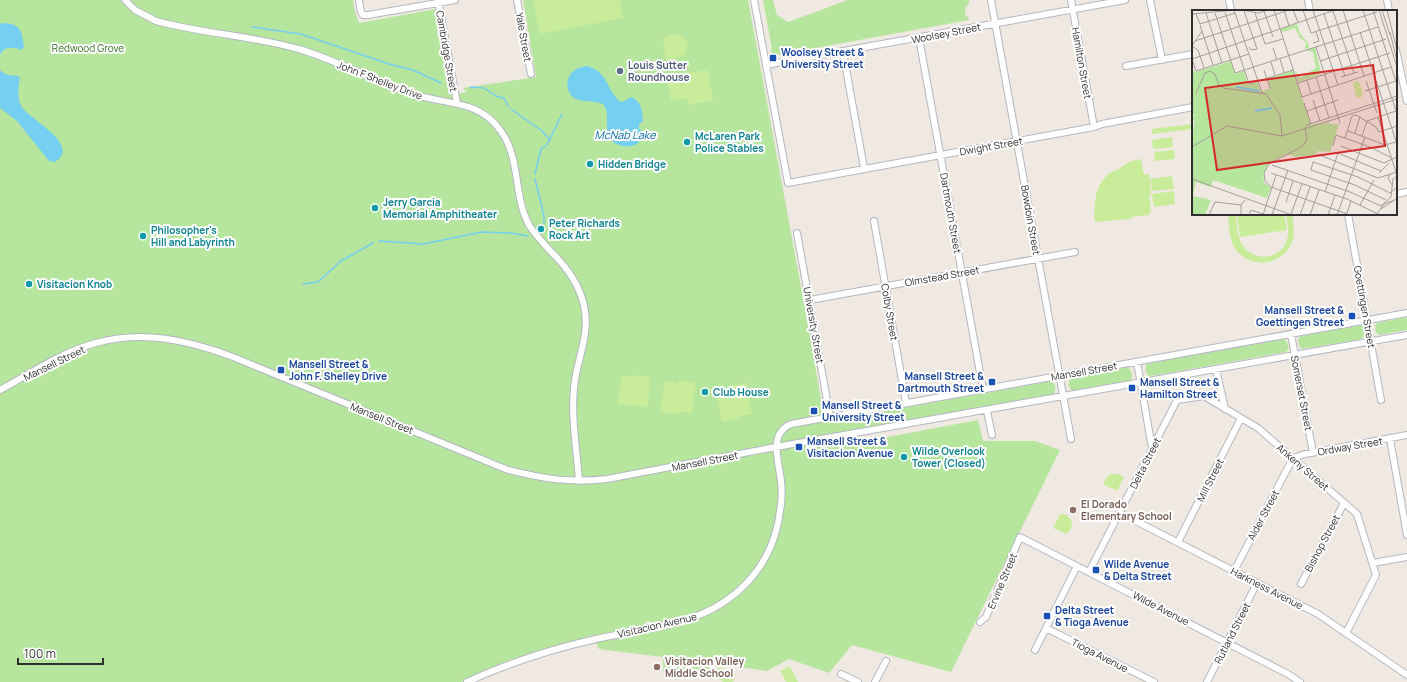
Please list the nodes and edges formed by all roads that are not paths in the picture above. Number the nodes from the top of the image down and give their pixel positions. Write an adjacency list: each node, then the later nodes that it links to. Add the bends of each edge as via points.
1 (125, 0): 29 (street, John F Shelley Drive, via 135,10 158,21 301,50 415,94)
2 (359, 0): 13 (street, via 361,12 368,16)
3 (455, 0): 13 (street)
4 (517, 0): 27 (street, Yale Street)
5 (754, 0): 24 (street)
6 (991, 0): 18 (street, Bowdoin Street)
7 (1071, 0): 14 (street, Hamilton Street)
8 (1126, 0): 14 (street, Woolsey Street)
9 (1150, 0): 23 (street)
10 (1229, 0): 15 (street)
11 (1308, 0): 16 (street)
12 (1387, 0): 17 (street)
13 (438, 2): 29 (street, Cambridge Street)
14 (1072, 10): 18 (street, Woolsey Street); 31 (street, Hamilton Street)
15 (1231, 10)
16 (1310, 10)
17 (1389, 10)
18 (996, 23): 19 (street, Woolsey Street); 32 (street, Bowdoin Street)
19 (919, 38): 20 (street, Woolsey Street); 33 (street, Dartmouth Street)
20 (843, 52): 24 (street, Woolsey Street); 34 (street)
21 (1192, 54): 23 (street)
22 (1397, 54): 26 (street)
23 (1162, 60): 25 (street)
24 (766, 65): 34 (street, Dwight Street, via 788,183)
25 (1126, 66)
26 (1401, 71): 28 (street)
27 (531, 74)
28 (1407, 101)
29 (457, 103): 73 (street, John F Shelley Drive, via 488,117 502,131 513,156 525,217 535,234 566,269 581,294 586,333 573,398)
30 (1192, 107): 31 (street, Dwight Street)
31 (1094, 127): 32 (street, Dwight Street)
32 (1017, 141): 33 (street, Dwight Street); 41 (street, Bowdoin Street)
33 (940, 155): 34 (street, Dwight Street); 42 (street, Dartmouth Street)
34 (864, 168)
35 (1407, 192): 36 (street)
36 (1397, 194)
37 (1348, 215): 46 (street, Goettingen Street)
38 (874, 221): 43 (street, Colby Street)
39 (797, 233): 44 (street, University Street)
40 (1075, 252): 41 (street, Olmstead Street)
41 (1038, 258): 42 (street, Olmstead Street); 53 (street, Bowdoin Street)
42 (962, 272): 43 (street, Olmstead Street); 55 (street, Dartmouth Street)
43 (886, 286): 44 (street, Olmstead Street); 60 (street, Colby Street)
44 (810, 300): 63 (street, University Street)
45 (1407, 313): 46 (street, Mansell Street)
46 (1367, 320): 47 (street, Mansell Street); 49 (street, Goettingen Street)
47 (1291, 334): 50 (street, Somerset Street); 51 (street, Mansell Street)
48 (1407, 335): 49 (street, Mansell Street)
49 (1371, 342): 50 (street, Mansell Street); 59 (street, Goettingen Street)
50 (1294, 355): 52 (street, Mansell Street); 71 (street, Somerset Street)
51 (1136, 362): 53 (street, Mansell Street); 54 (street)
52 (1216, 369): 54 (street, Mansell Street); 61 (street)
53 (1059, 375): 55 (street, Mansell Street); 57 (street, Bowdoin Street)
54 (1140, 383): 57 (street, Mansell Street); 70 (street)
55 (983, 389): 60 (street, Mansell Street)
56 (0, 390): 73 (street, Mansell Street, via 68,354 95,343 135,337 172,339 233,357 508,470 535,477)
57 (1063, 396): 62 (street, Mansell Street); 67 (street, Bowdoin Street)
58 (1204, 396): 61 (street, Ankeny Street); 70 (street, Delta Street, via 1177,400)
59 (1382, 400)
60 (906, 403): 63 (street, Mansell Street)
61 (1225, 409): 64 (street, Ankeny Street)
62 (987, 411): 65 (street); 69 (street, Mansell Street)
63 (830, 417): 69 (street, Mansell Street, via 787,426 780,432)
64 (1241, 418): 72 (street, Ankeny Street, via 1258,428); 78 (street, Mill Street)
65 (992, 435)
66 (1407, 436): 68 (street, Ordway Street)
67 (1071, 439)
68 (1390, 439): 71 (street, Ordway Street); 76 (street)
69 (776, 447): 73 (street, Mansell Street, via 607,479); 94 (street, Visitacion Avenue, via 781,492 776,531 770,550 759,568 732,598 692,618 573,645 506,666)
70 (1152, 448): 75 (street, Delta Street)
71 (1313, 453): 72 (street, Ordway Street)
72 (1293, 458): 74 (street, Ankeny Street); 82 (street, Alder Street)
73 (579, 481)
74 (1344, 503): 80 (street, Ankeny Street, via 1358,514); 85 (street, Bishop Street)
75 (1120, 513): 78 (street, Harkness Avenue); 83 (street, Delta Street)
76 (1407, 535)
77 (1020, 537): 81 (street, Wilde Avenue); 86 (street, Ervine Street, via 986,617)
78 (1178, 542): 82 (street, Harkness Avenue)
79 (1407, 557): 80 (street)
80 (1373, 563): 88 (street, Ankeny Street, via 1376,575)
81 (1077, 566): 83 (street, Wilde Avenue); 87 (street)
82 (1234, 571): 84 (street, Harkness Avenue)
83 (1089, 572): 89 (street, Wilde Avenue)
84 (1257, 583): 88 (street, Harkness Avenue, via 1318,614); 89 (street, Rutland Street)
85 (1301, 584)
86 (980, 622)
87 (1046, 628): 90 (street); 97 (street, Tioga Avenue)
88 (1346, 633): 93 (street, Harkness Avenue)
89 (1228, 643): 98 (street, Rutland Street); 99 (street, Wilde Avenue)
90 (1035, 650)
91 (886, 661): 96 (street)
92 (841, 674): 95 (street)
93 (1407, 675)
94 (467, 682)
95 (858, 682)
96 (875, 682)
97 (1154, 682)
98 (1207, 682)
99 (1300, 682)

